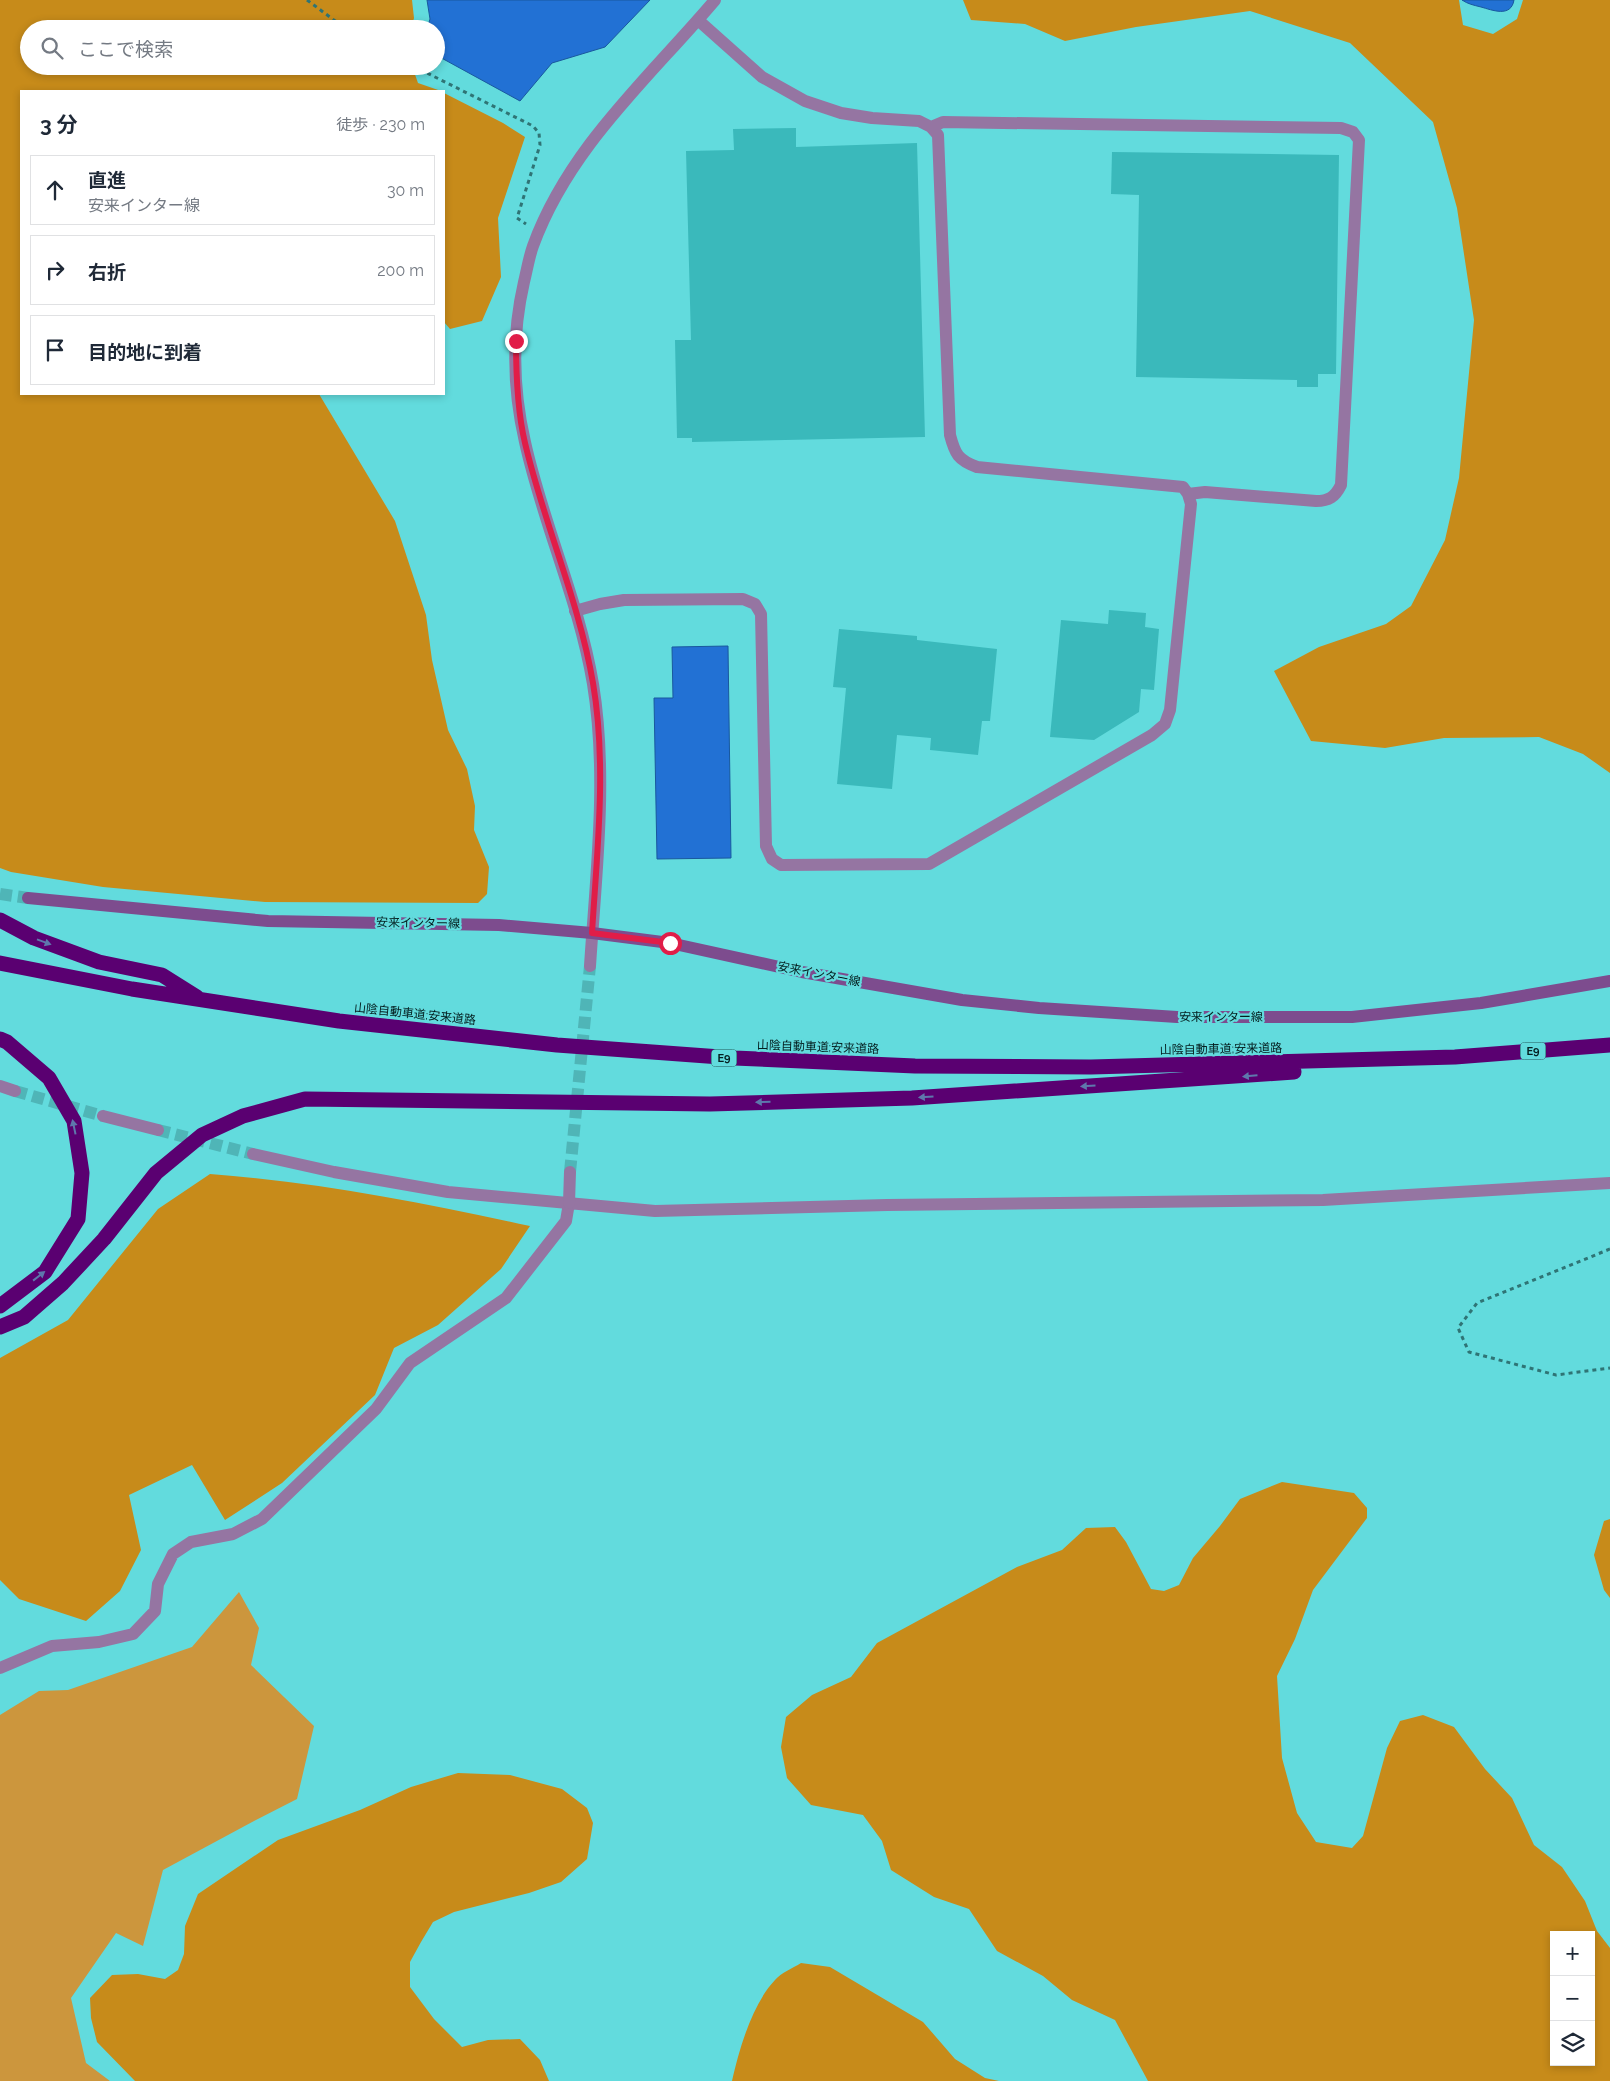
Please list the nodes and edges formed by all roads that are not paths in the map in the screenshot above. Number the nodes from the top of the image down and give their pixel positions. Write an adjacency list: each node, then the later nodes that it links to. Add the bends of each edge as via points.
1 (715, 0): 2 (street)
2 (698, 20): 3 (street, via 762,77 805,101 841,113 918,121); 5 (street, via 580,156 561,185 532,249 519,308 516,378 525,442)
3 (931, 127): 4 (street, via 938,135 950,435 954,453 977,467 1183,488); 4 (street, via 943,122 1341,128 1353,132 1359,140 1341,485 1337,494 1328,501 1205,492)
4 (1188, 494): 5 (street, via 1191,504 1170,710 1165,724 1152,735 929,864 781,865 772,859 766,846 761,614 755,604 743,599 624,600)
5 (575, 611): 8 (street, via 593,684 600,744)
6 (28, 898): 8 (main road, 安来インター線, via 268,921 499,925)
7 (0, 920): 12 (highway, one-way to 12, via 34,938 99,962 162,975)
8 (592, 933): 10 (street); 11 (main road, 安来インター線, via 670,943 802,972 962,1000 1177,1017 1352,1017 1481,1003)
9 (0, 963): 12 (highway, 山陰自動車道;安来道路 / E9)
10 (590, 966)
11 (1610, 981)
12 (204, 1001): 15 (highway, 山陰自動車道;安来道路 / E9, via 339,1021 548,1044 734,1058 915,1066 1091,1067)
13 (0, 1039): 24 (highway, one-way to 13, via 45,1272 78,1218 82,1173 74,1121 49,1078)
14 (1610, 1045): 15 (highway, 山陰自動車道;安来道路 / E9)
15 (1455, 1057): 25 (highway, one-way to 25, via 1233,1077 912,1098 710,1104 306,1100 243,1116 202,1135 156,1173 104,1239 63,1283 24,1317)
16 (0, 1086): 17 (street)
17 (15, 1091)
18 (103, 1116): 19 (street)
19 (158, 1130)
20 (253, 1154): 23 (street, via 448,1192)
21 (570, 1172): 23 (street)
22 (1610, 1183): 23 (street, via 1323,1200 655,1211)
23 (569, 1203): 26 (street, via 566,1221 506,1298 410,1364 376,1409 262,1519 233,1534 191,1542 173,1554 158,1584 155,1611 132,1634 99,1642 52,1646)
24 (0, 1306)
25 (0, 1327)
26 (0, 1668)

